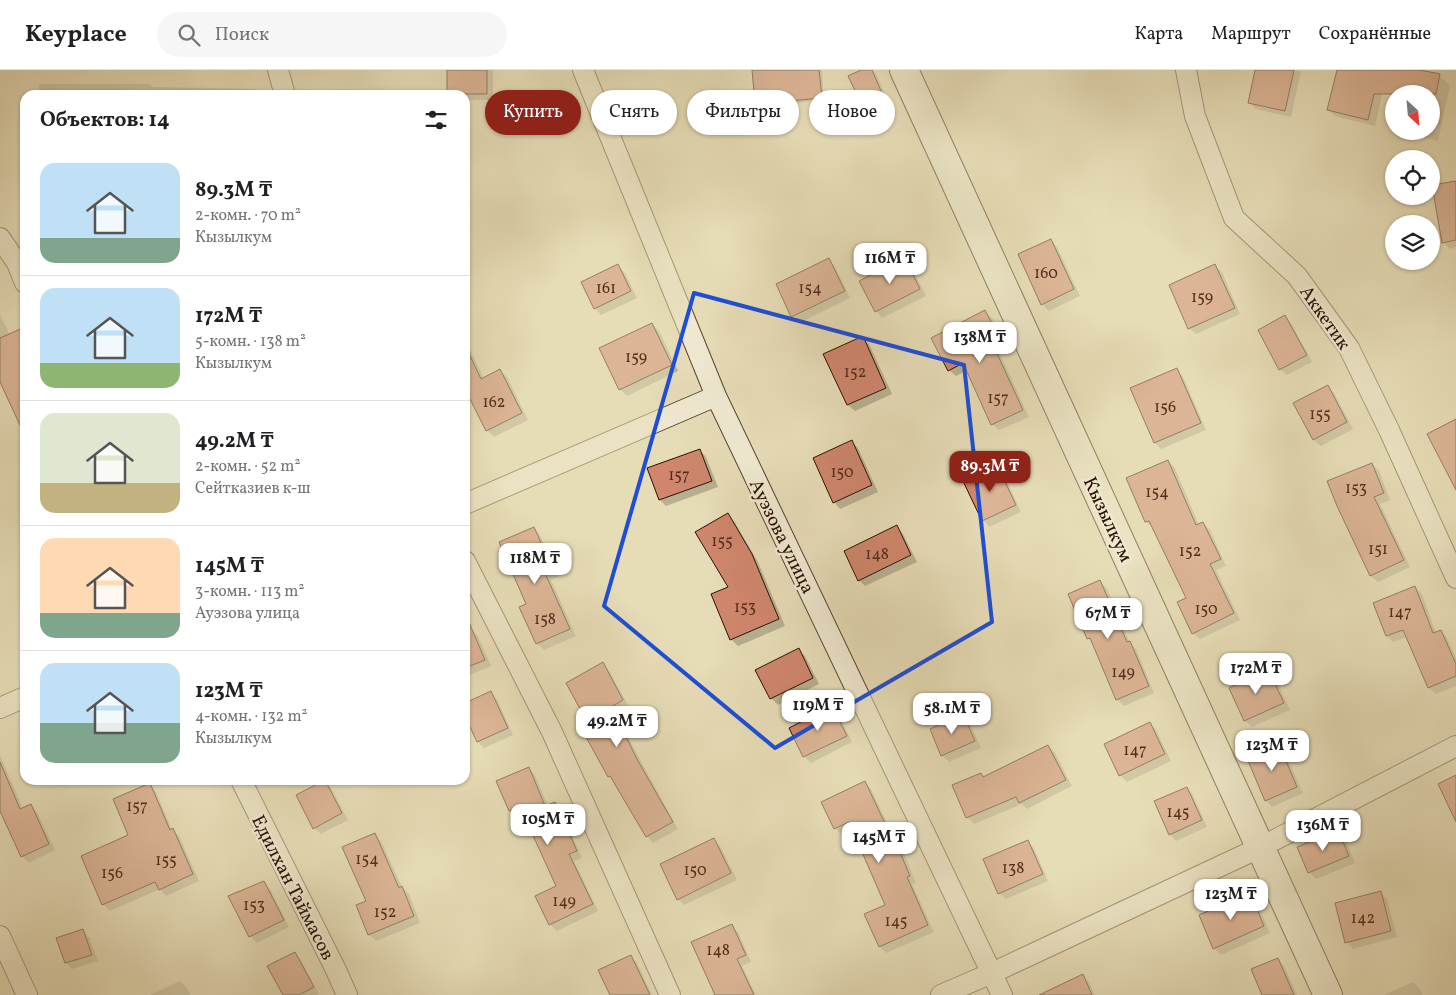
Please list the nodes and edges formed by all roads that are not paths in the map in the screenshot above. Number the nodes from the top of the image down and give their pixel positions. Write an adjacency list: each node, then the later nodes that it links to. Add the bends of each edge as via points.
1 (278, 70): 5 (street)
2 (583, 70): 8 (street, Ауэзова улица)
3 (904, 70): 16 (street, Кызылкум)
4 (1186, 70): 11 (street, Аккетик, via 1194,116 1234,218 1297,276 1349,348)
5 (284, 90)
6 (0, 238): 7 (street)
7 (20, 270)
8 (716, 396): 9 (street); 18 (street, Ауэзова улица)
9 (470, 502)
10 (470, 571): 21 (street, via 552,732)
11 (1456, 578)
12 (20, 699): 13 (street)
13 (0, 708)
14 (1456, 746): 16 (street)
15 (244, 785): 20 (street, Едилхан Таймасов)
16 (1259, 848): 18 (street); 24 (street, Кызылкум)
17 (0, 936): 19 (street)
18 (992, 973): 22 (street); 23 (street, Ауэзова улица)
19 (27, 995)
20 (347, 995)
21 (670, 995)
22 (941, 995)
23 (1002, 995)
24 (1328, 995)

